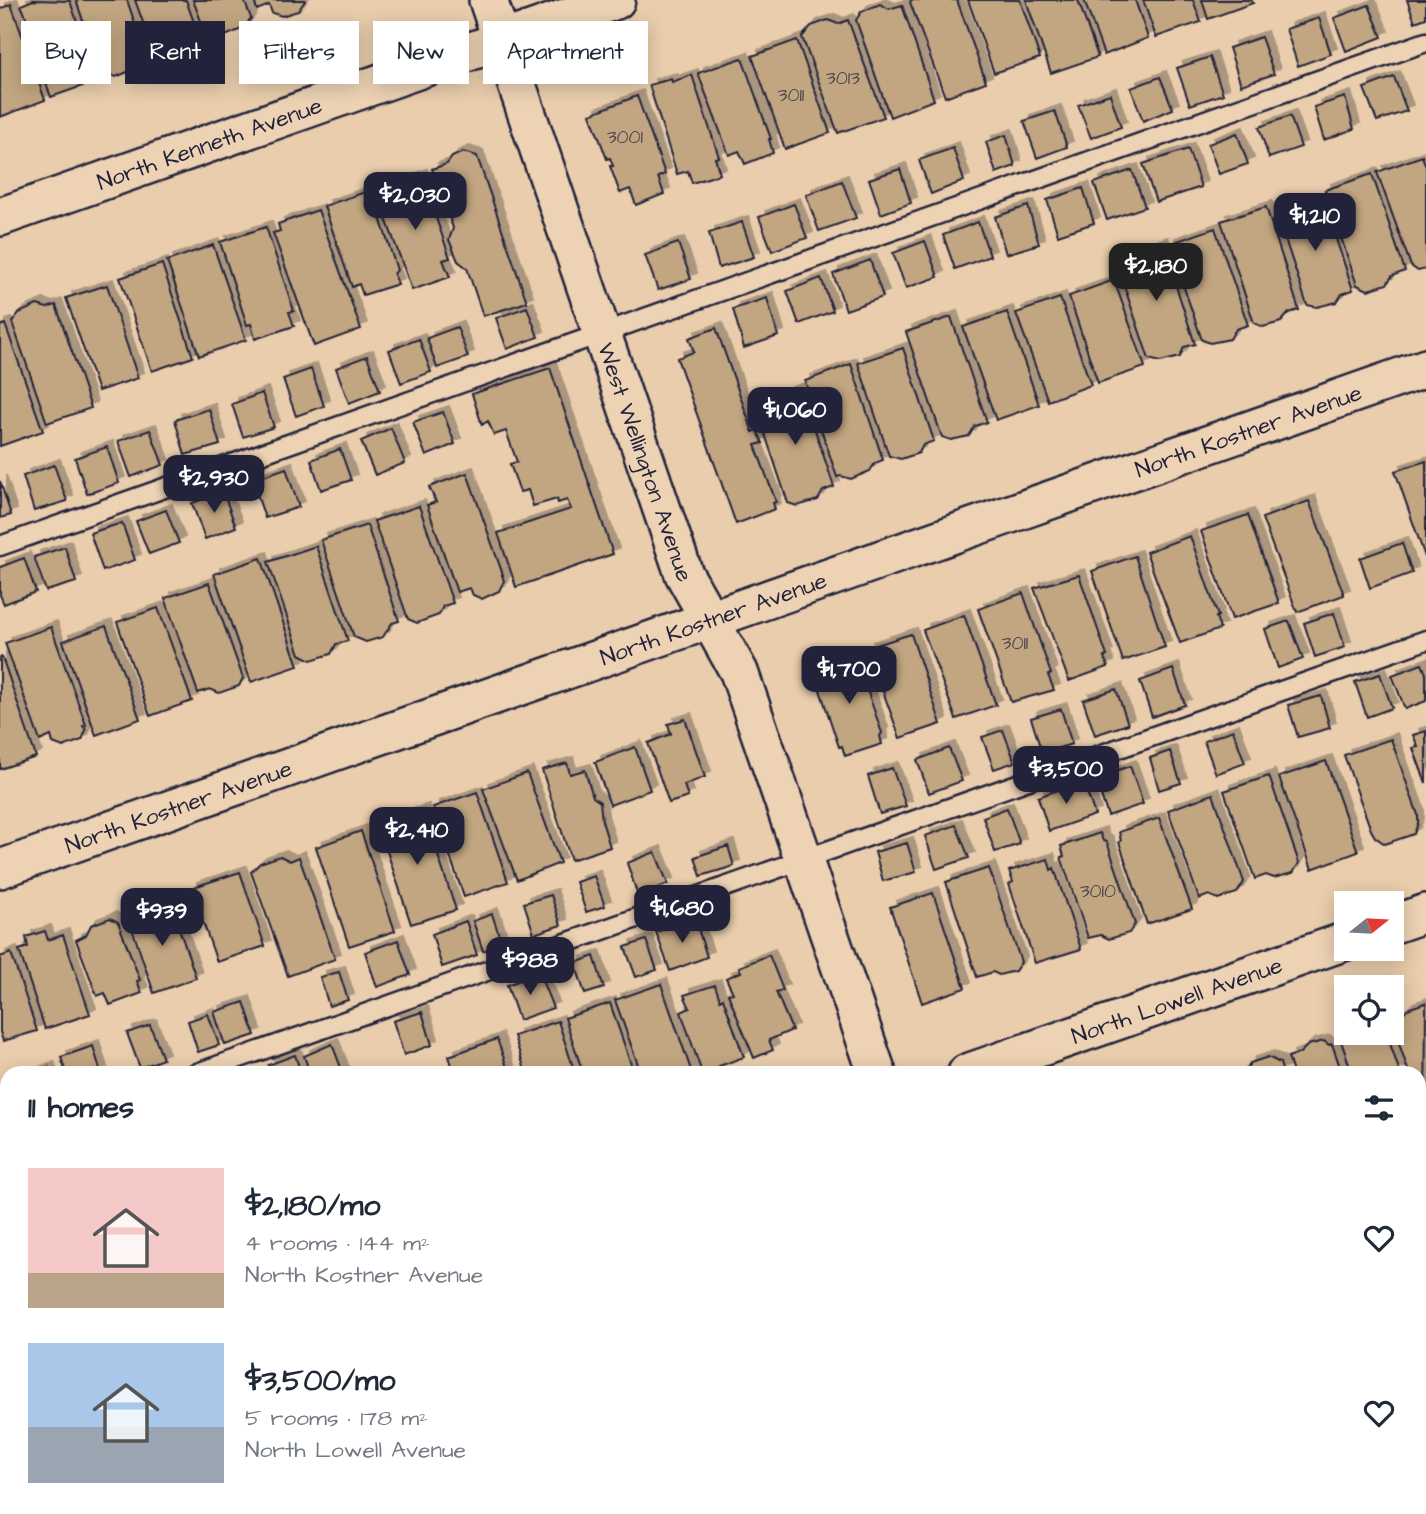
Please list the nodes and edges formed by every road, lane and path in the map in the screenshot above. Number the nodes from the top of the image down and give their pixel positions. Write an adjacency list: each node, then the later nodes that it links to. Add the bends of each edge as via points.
1 (488, 0): 3 (street, West Wellington Avenue)
2 (616, 0): 4 (street, North Kenneth Avenue)
3 (495, 21)
4 (556, 21)
5 (1426, 42): 9 (lane)
6 (483, 47): 8 (street, North Kenneth Avenue)
7 (517, 84): 9 (street, West Wellington Avenue)
8 (0, 217)
9 (602, 334): 11 (lane); 12 (street, West Wellington Avenue, via 684,574)
10 (1426, 368): 12 (street, North Kostner Avenue)
11 (0, 546)
12 (710, 619): 14 (street, West Wellington Avenue, via 739,672); 15 (street, North Kostner Avenue)
13 (1426, 640): 14 (lane)
14 (804, 859): 19 (lane); 20 (street, West Wellington Avenue)
15 (0, 869)
16 (1426, 913): 17 (street)
17 (1404, 921)
18 (1334, 945): 21 (street, North Lowell Avenue)
19 (217, 1066)
20 (875, 1066)
21 (987, 1066)

